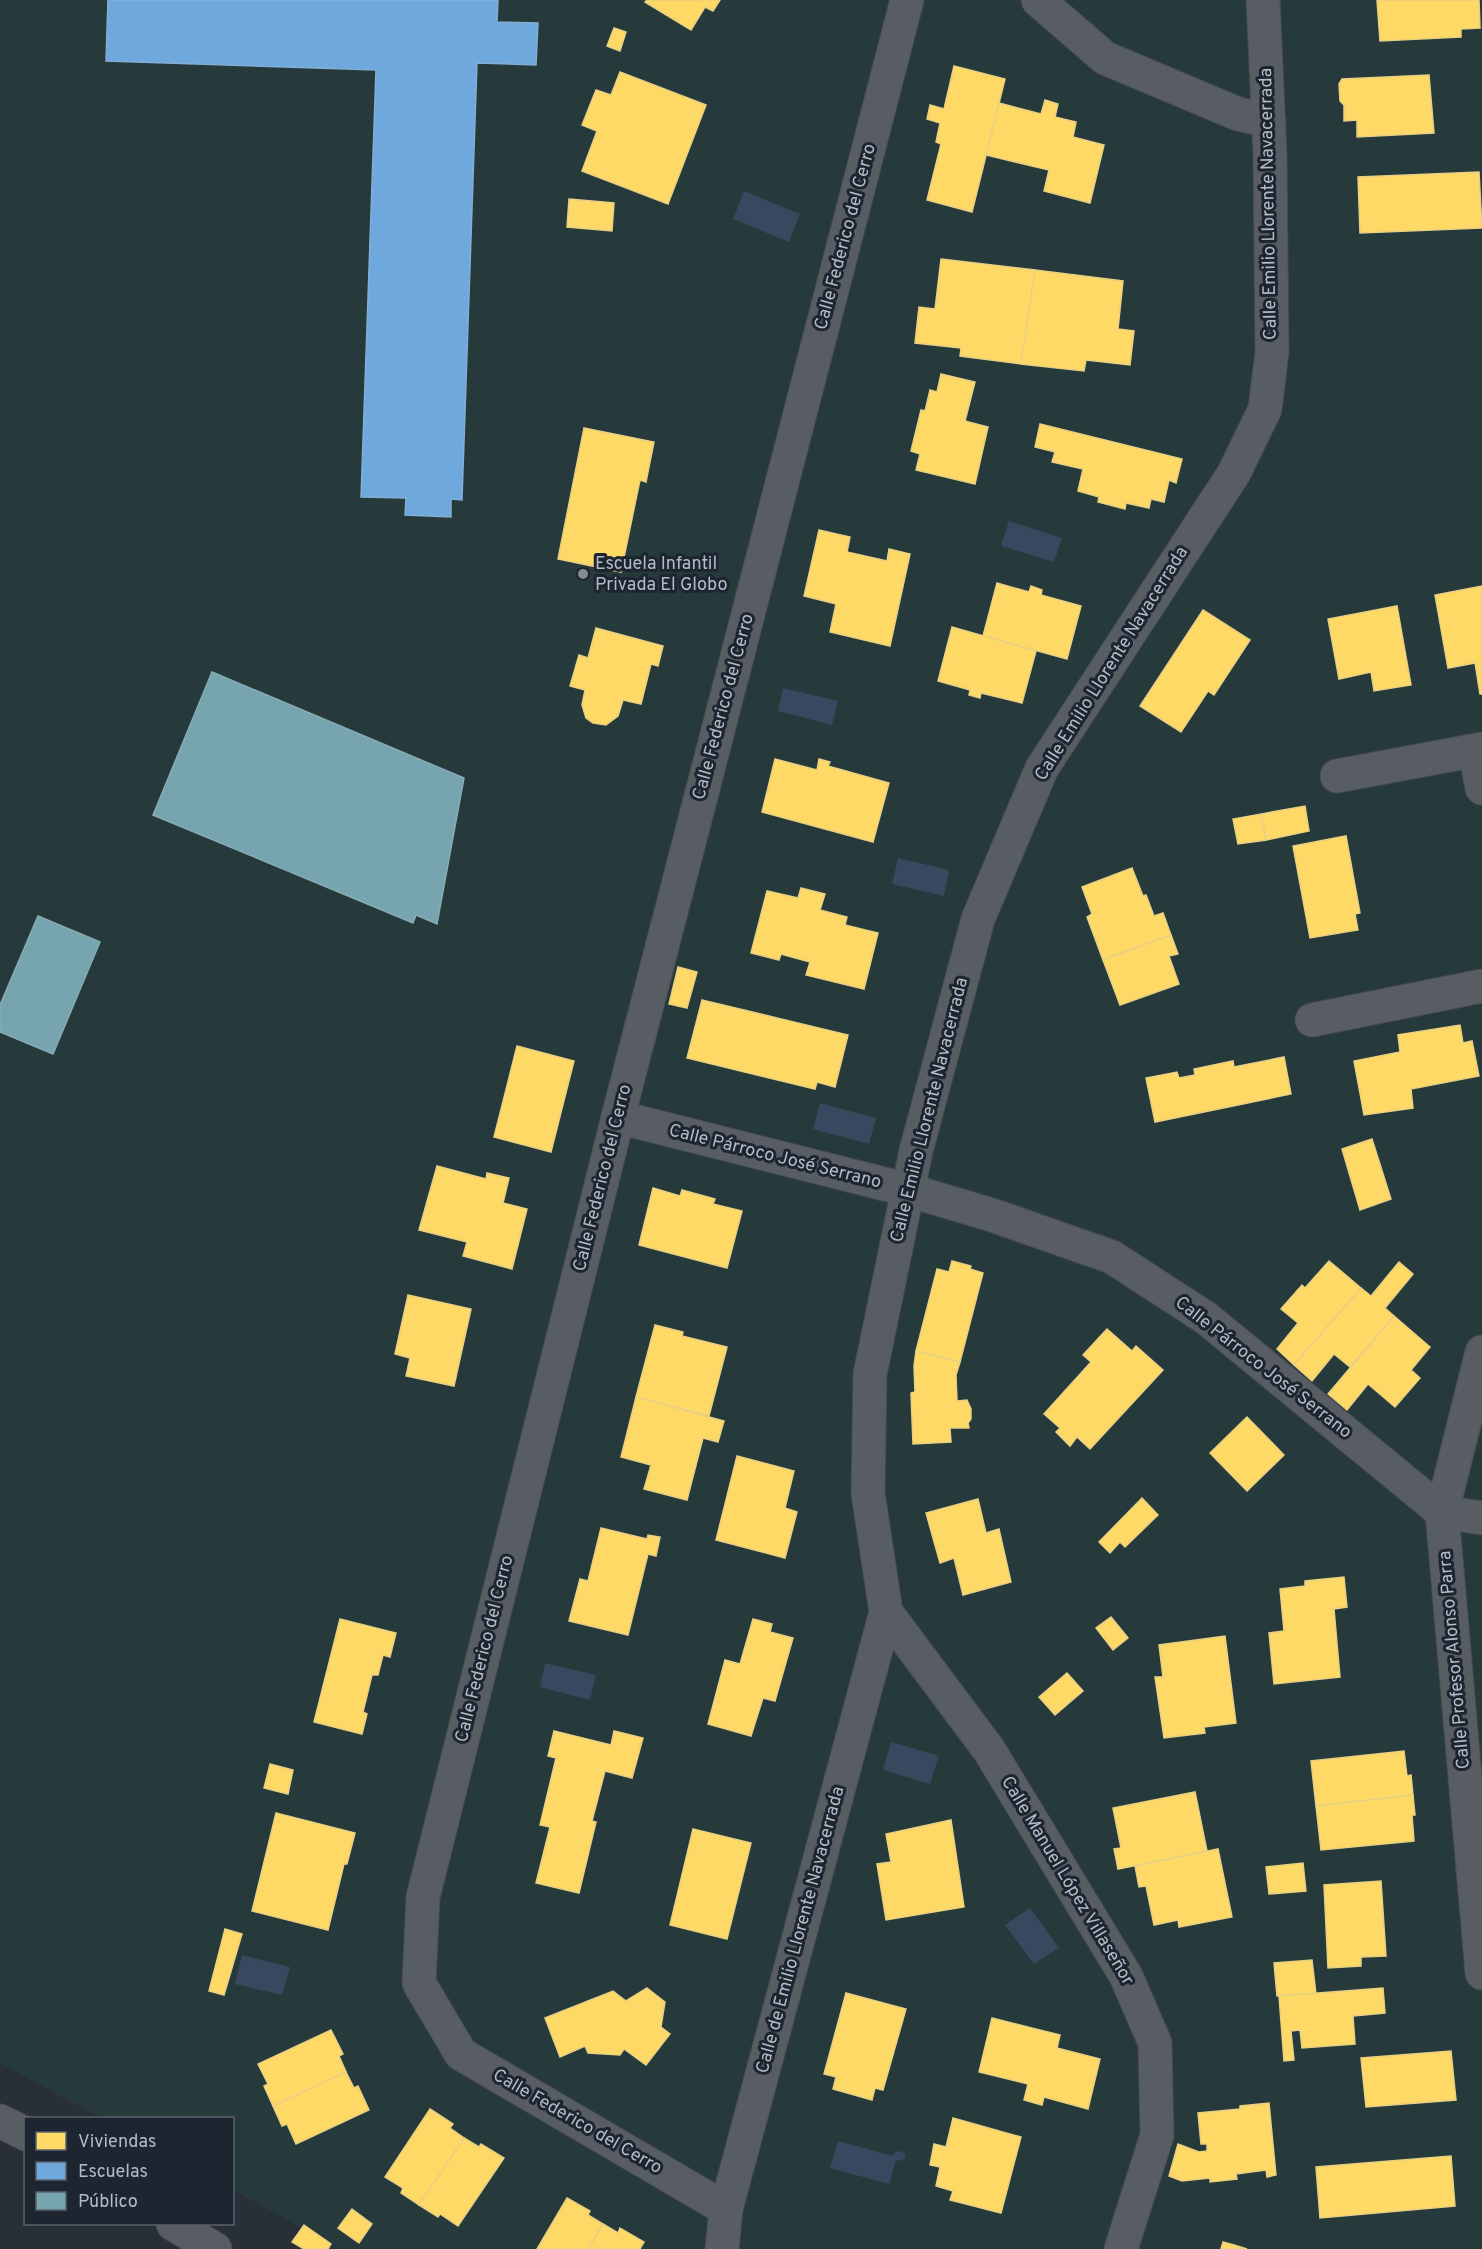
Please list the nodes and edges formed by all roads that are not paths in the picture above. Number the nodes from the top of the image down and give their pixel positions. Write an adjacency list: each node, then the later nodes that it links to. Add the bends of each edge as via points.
1 (907, 0): 10 (street, Calle Federico del Cerro)
2 (1038, 0): 4 (street, via 1105,58 1238,114)
3 (1263, 0): 4 (street, Calle Emilio Llorente Navacerrada)
4 (1269, 121): 11 (street, Calle Emilio Llorente Navacerrada, via 1272,352 1265,409 1234,473 1042,768 978,919)
5 (1478, 750): 6 (street); 7 (street)
6 (1337, 776)
7 (1482, 788)
8 (1482, 986): 9 (street)
9 (1312, 1020)
10 (618, 1117): 11 (street, Calle Párroco José Serrano); 19 (street, Calle Federico del Cerro, via 423,1897 419,1983 460,2054)
11 (908, 1190): 13 (street, Calle Párroco José Serrano, via 1112,1257 1206,1318); 15 (street, Calle Emilio Llorente Navacerrada, via 870,1374 868,1493)
12 (1482, 1352): 13 (street, Calle Profesor Alonso Parra)
13 (1442, 1512): 14 (street); 16 (street, Calle Profesor Alonso Parra)
14 (1482, 1518)
15 (886, 1612): 19 (street, Calle de Emilio Llorente Navacerrada); 23 (street, Calle Manuel López Villaseñor, via 989,1750 1126,1976 1155,2043 1156,2135)
16 (1482, 1973)
17 (0, 2121): 18 (street)
18 (24, 2133)
19 (726, 2209): 22 (street, Calle de Emilio Llorente Navacerrada)
20 (176, 2225): 21 (street)
21 (215, 2249)
22 (722, 2249)
23 (1121, 2249)

